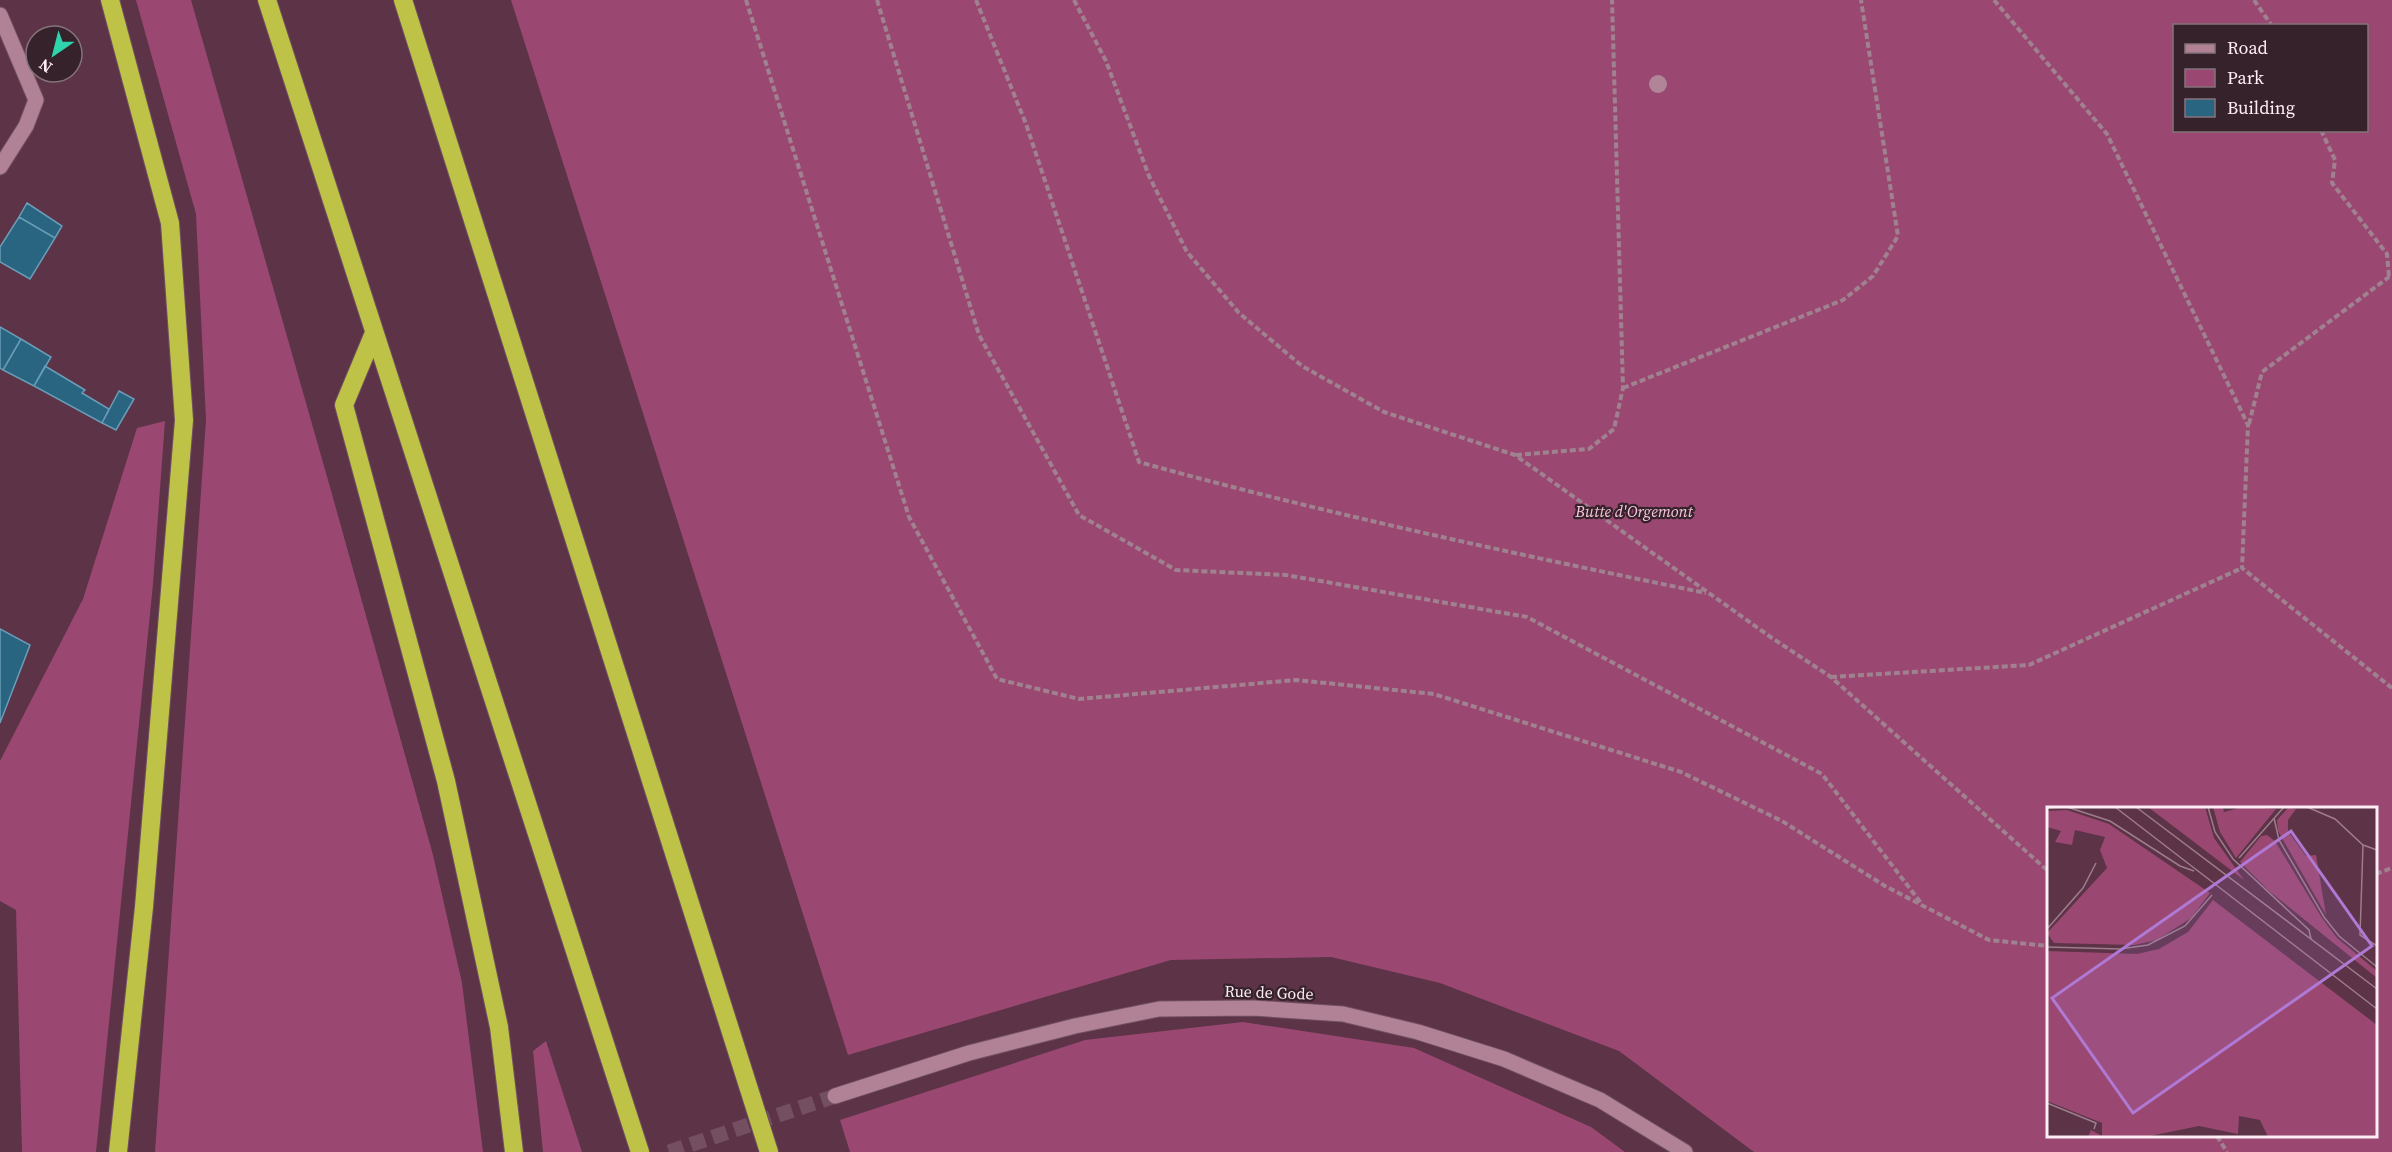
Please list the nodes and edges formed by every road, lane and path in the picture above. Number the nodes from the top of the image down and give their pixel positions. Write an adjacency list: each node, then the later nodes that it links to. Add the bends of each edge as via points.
1 (110, 0): 32 (highway, via 170,223 184,420 144,907)
2 (267, 0): 17 (highway)
3 (403, 0): 35 (highway)
4 (746, 0): 28 (path, via 909,517 997,679 1079,699 1296,680 1434,694 1681,772 1782,821)
5 (878, 0): 28 (path, via 979,335 1079,515 1176,570 1286,575 1527,617 1822,774)
6 (976, 0): 22 (path, via 1026,124 1139,462 1490,549)
7 (1074, 0): 20 (path, via 1106,61 1149,176 1187,252 1239,313 1302,366 1384,412)
8 (1612, 0): 18 (path)
9 (1862, 0): 18 (path, via 1898,236 1873,276 1843,300)
10 (1994, 0): 19 (path, via 2107,134)
11 (2254, 0): 13 (path)
12 (0, 15): 15 (street, via 36,100 26,126)
13 (2271, 24)
14 (2322, 132): 16 (path, via 2336,160 2332,183 2387,254)
15 (0, 167)
16 (2390, 278): 19 (path, via 2262,372)
17 (374, 333): 33 (highway, via 344,405 446,781 499,1027); 34 (highway)
18 (1623, 388): 20 (path, via 1614,429 1589,449)
19 (2248, 425): 21 (path)
20 (1515, 455): 22 (path)
21 (2242, 568): 23 (path, via 2029,665); 24 (path)
22 (1710, 593): 23 (path)
23 (1831, 677): 26 (path)
24 (2392, 688)
25 (2392, 868): 27 (path)
26 (2047, 869)
27 (2377, 874)
28 (1923, 906): 29 (path, via 1989,940)
29 (2047, 946)
30 (835, 1096): 36 (street, Rue de Gode, via 969,1053 1075,1026 1159,1009 1253,1008 1343,1014 1504,1059 1600,1100)
31 (2218, 1137): 37 (path)
32 (119, 1151)
33 (514, 1152)
34 (640, 1152)
35 (769, 1152)
36 (1685, 1152)
37 (2227, 1152)

